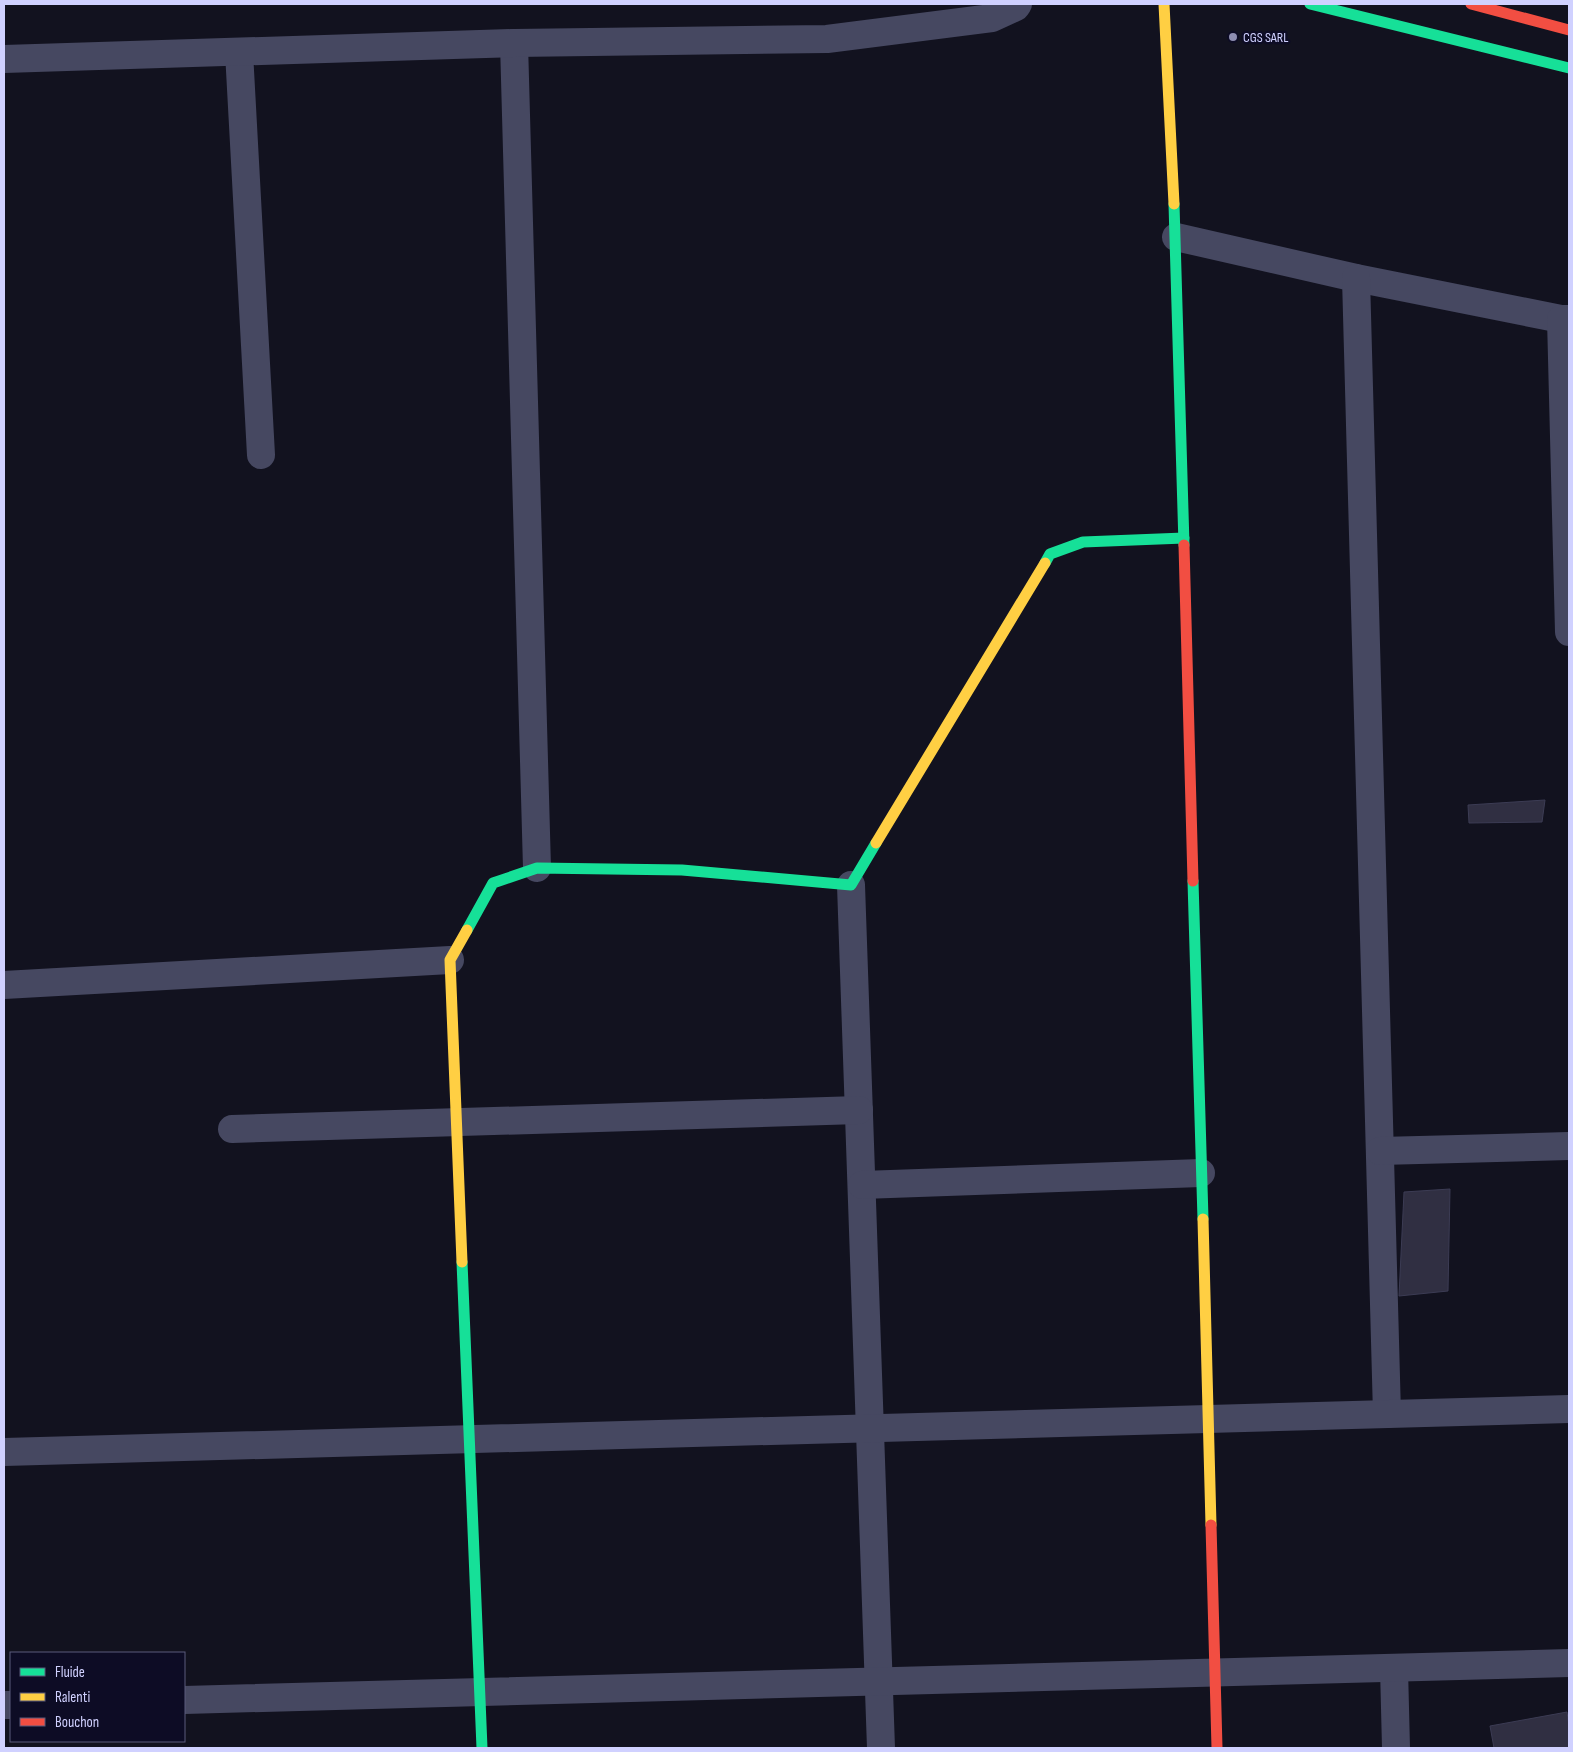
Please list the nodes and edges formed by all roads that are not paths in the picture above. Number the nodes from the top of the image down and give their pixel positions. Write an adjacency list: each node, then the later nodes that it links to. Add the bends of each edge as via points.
1 (1018, 4): 6 (street, via 992,18 827,39)
2 (1164, 4): 10 (street)
3 (1310, 4): 9 (street)
4 (1471, 4): 5 (street)
5 (1569, 30)
6 (514, 43): 7 (street); 16 (street)
7 (239, 52): 8 (street); 13 (street)
8 (4, 59)
9 (1569, 68)
10 (1176, 237): 11 (street); 14 (street)
11 (1356, 278): 12 (street); 24 (street)
12 (1565, 319): 15 (street)
13 (261, 455)
14 (1184, 538): 17 (street, via 1083,542 1050,554); 25 (street)
15 (1569, 632)
16 (537, 868): 17 (street, via 682,870); 18 (street, via 493,883)
17 (851, 886): 20 (street)
18 (450, 960): 19 (street); 21 (street)
19 (4, 986)
20 (859, 1110): 21 (street); 26 (street)
21 (457, 1123): 22 (street); 31 (street)
22 (232, 1130)
23 (1569, 1146): 24 (street)
24 (1380, 1151): 28 (street)
25 (1201, 1173): 26 (street); 29 (street)
26 (862, 1185): 30 (street)
27 (1569, 1409): 28 (street)
28 (1387, 1414): 29 (street)
29 (1208, 1419): 30 (street); 35 (street)
30 (870, 1428): 31 (street); 36 (street)
31 (470, 1439): 32 (street); 37 (street)
32 (4, 1452)
33 (1569, 1663): 34 (street)
34 (1394, 1668): 35 (street); 42 (street)
35 (1215, 1673): 36 (street); 41 (street)
36 (879, 1681): 37 (street); 40 (street)
37 (480, 1692): 38 (street); 39 (street)
38 (185, 1700)
39 (482, 1748)
40 (881, 1748)
41 (1217, 1748)
42 (1396, 1748)

